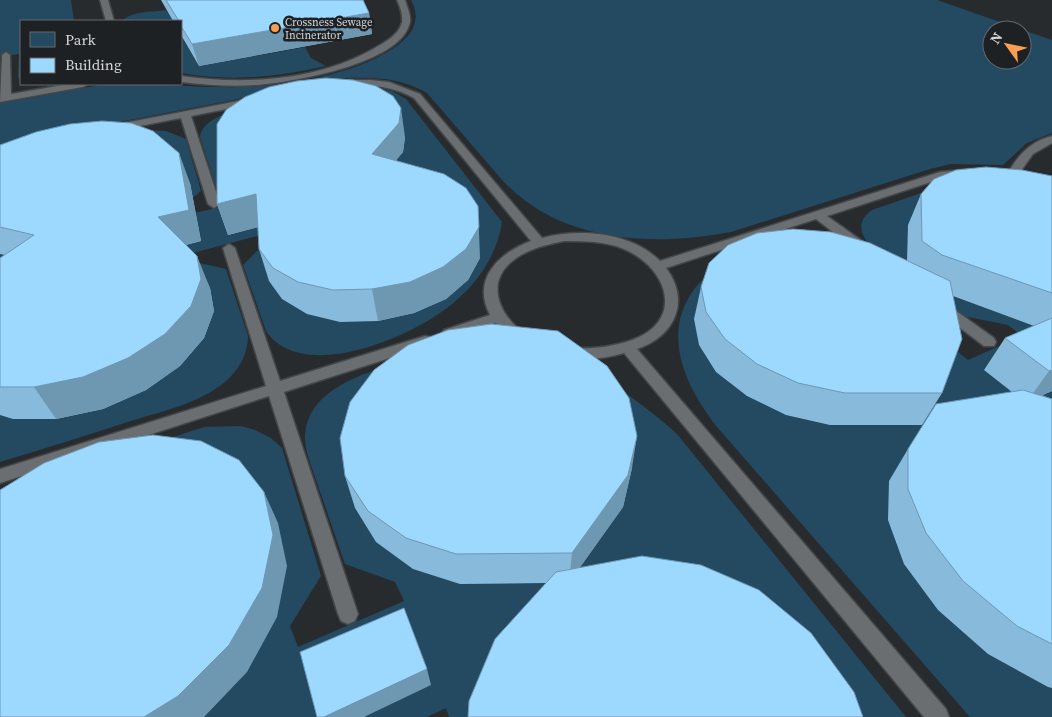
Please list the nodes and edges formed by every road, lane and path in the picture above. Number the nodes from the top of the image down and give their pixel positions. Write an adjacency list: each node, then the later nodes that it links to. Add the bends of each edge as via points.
1 (104, 0): 3 (lane)
2 (400, 0): 5 (lane, via 406,19 396,38 383,48 348,64 271,81 213,83)
3 (110, 20)
4 (6, 55): 8 (lane)
5 (182, 79)
6 (76, 85): 8 (lane)
7 (333, 85): 17 (lane, via 377,82 417,96)
8 (3, 98)
9 (268, 98): 10 (lane)
10 (185, 114): 11 (lane); 15 (lane)
11 (107, 130)
12 (1052, 140): 14 (lane, via 1030,150)
13 (980, 170): 16 (lane, via 944,174)
14 (1014, 174)
15 (214, 204)
16 (819, 216): 19 (lane); 20 (lane)
17 (538, 242): 20 (lane, via 573,236 617,242 641,252); 22 (lane, via 516,251 499,266 490,284 492,304)
18 (229, 248): 25 (lane)
19 (877, 259)
20 (659, 266): 24 (lane, via 671,284 673,303 660,327 648,338)
21 (933, 300): 23 (lane)
22 (499, 317): 24 (lane, via 503,324 525,340 555,351 588,354); 25 (lane)
23 (989, 342)
24 (627, 347): 28 (lane)
25 (274, 389): 26 (lane); 27 (lane)
26 (0, 476)
27 (348, 614)
28 (938, 717)

